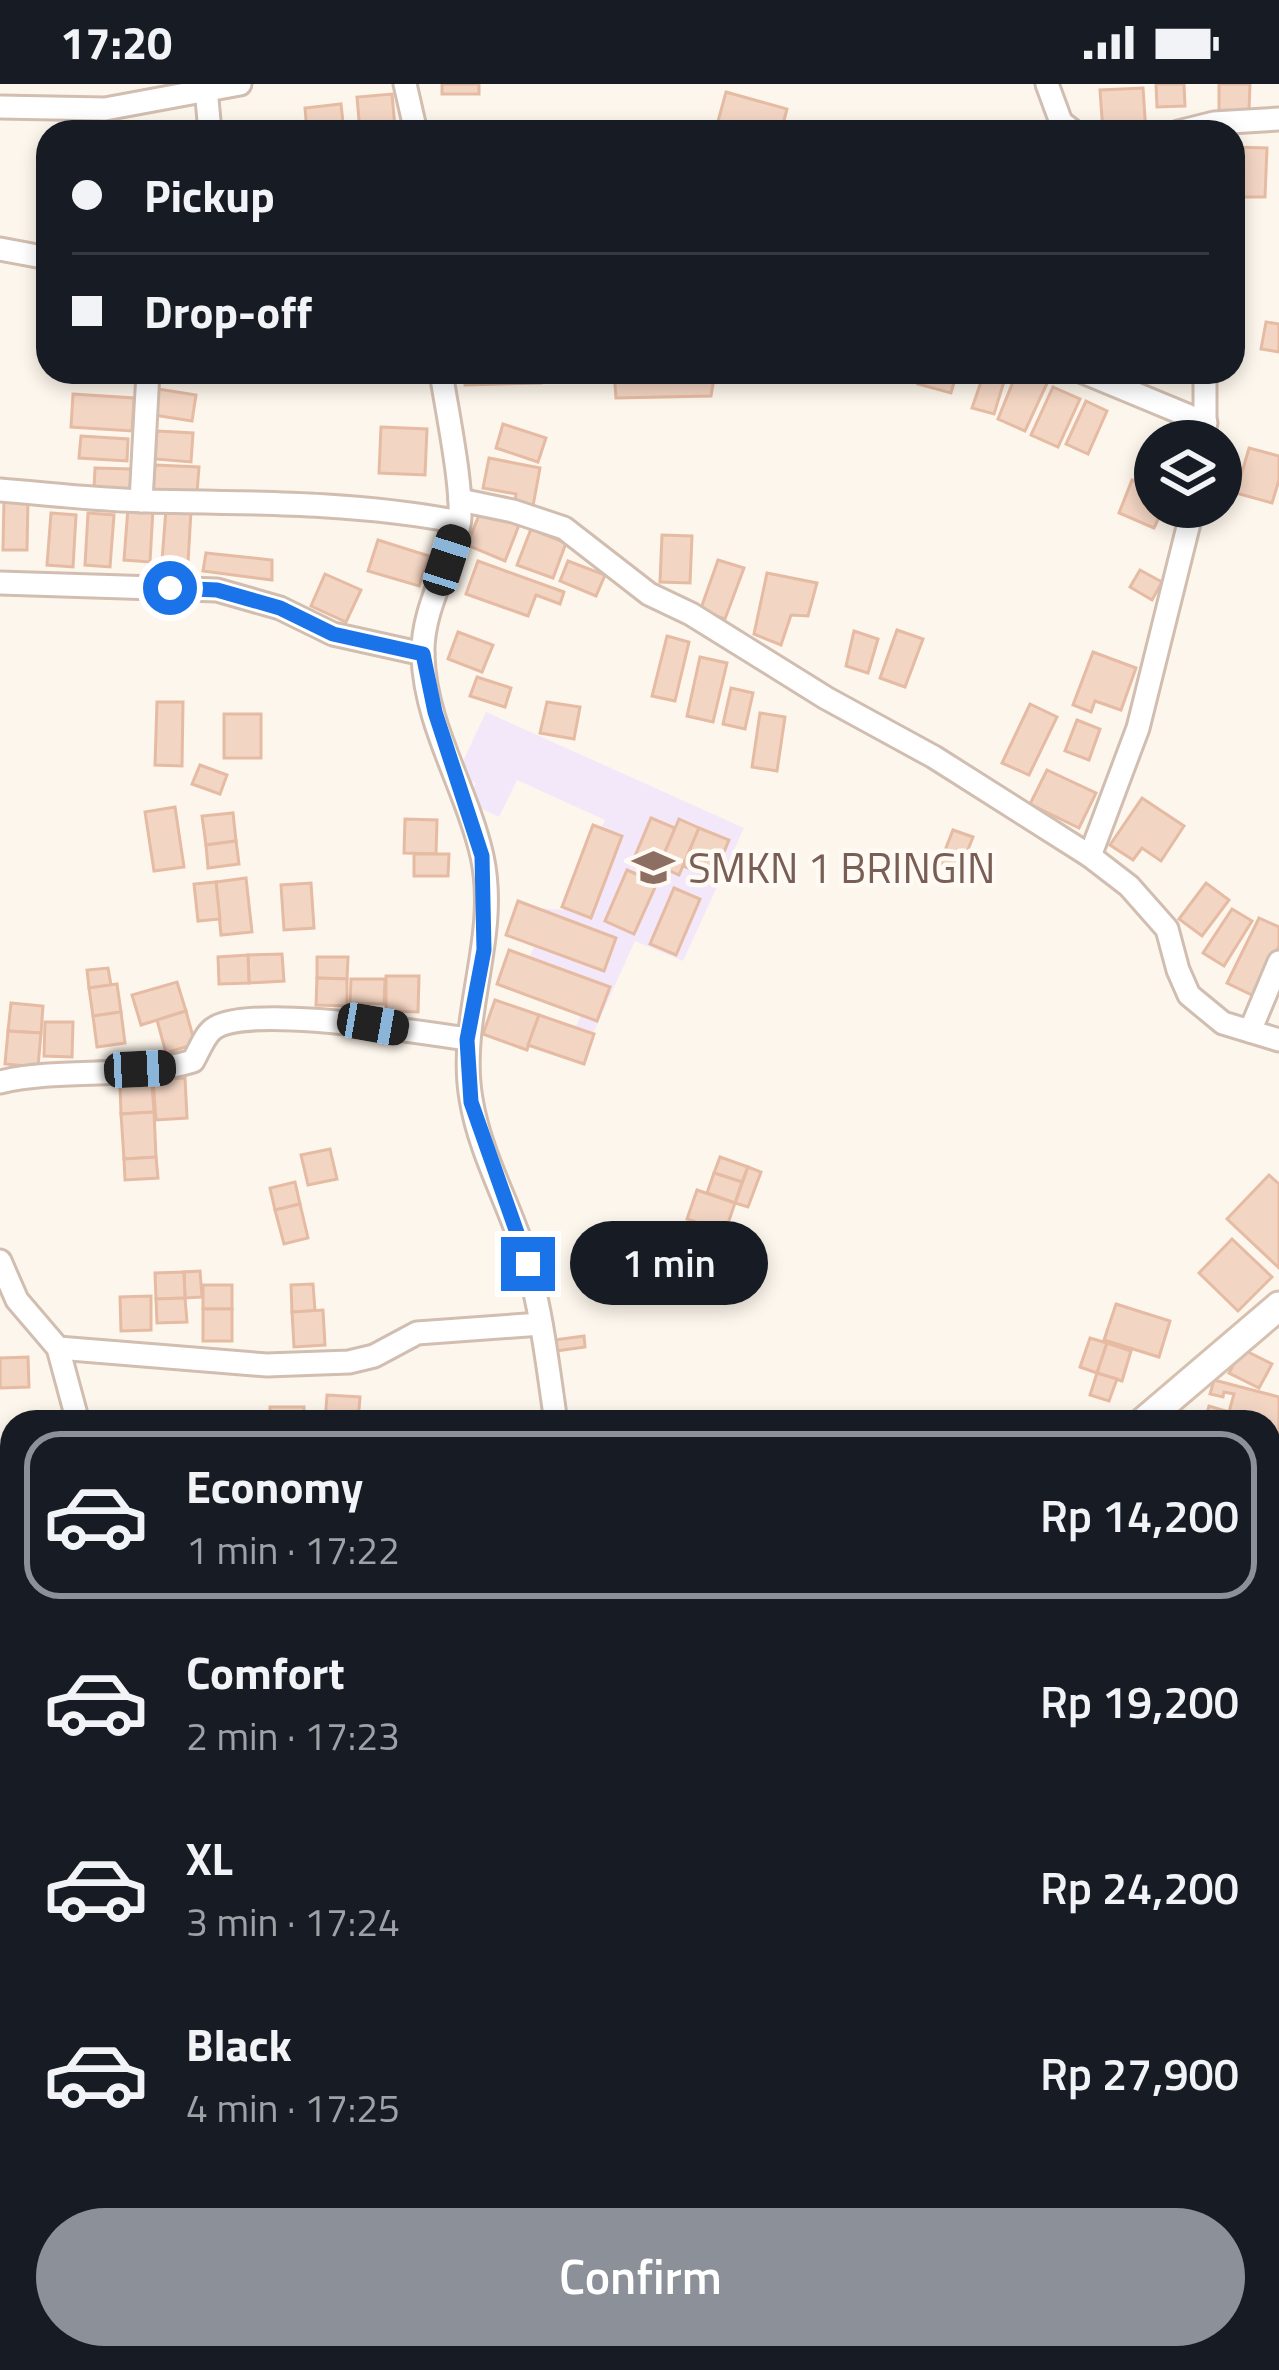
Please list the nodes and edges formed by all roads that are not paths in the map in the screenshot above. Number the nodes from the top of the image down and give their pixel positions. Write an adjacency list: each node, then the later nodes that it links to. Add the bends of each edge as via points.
1 (240, 84): 4 (street)
2 (405, 84): 8 (street)
3 (1047, 84): 9 (street)
4 (206, 88): 5 (street, via 105,109); 7 (street)
5 (0, 107)
6 (1279, 119): 10 (street)
7 (209, 120)
8 (413, 120)
9 (1060, 120)
10 (1245, 121)
11 (0, 250): 12 (street)
12 (36, 255)
13 (147, 384): 20 (street)
14 (443, 384): 21 (street)
15 (1107, 384): 17 (street)
16 (1205, 384): 18 (street)
17 (1181, 420)
18 (1205, 420)
19 (0, 490): 20 (street)
20 (142, 501): 21 (street)
21 (460, 511): 24 (street); 25 (street, via 513,511 564,528 649,594)
22 (1187, 528): 25 (street, via 1138,728)
23 (0, 583): 24 (street, via 217,590 333,634)
24 (423, 654): 28 (street, via 482,856 484,950)
25 (1090, 856): 27 (street, via 1167,928 1190,995 1223,1023)
26 (1279, 962): 27 (street)
27 (1250, 1031): 29 (street)
28 (467, 1040): 30 (street, via 373,1024 231,1022 208,1034 194,1061 172,1068); 33 (street, via 471,1102)
29 (1279, 1040)
30 (0, 1082)
31 (0, 1262): 34 (street, via 16,1300)
32 (1279, 1306): 37 (street)
33 (541, 1324): 34 (street, via 417,1333 350,1362 267,1365); 36 (street)
34 (58, 1348): 35 (street)
35 (75, 1410)
36 (554, 1410)
37 (1157, 1410)

